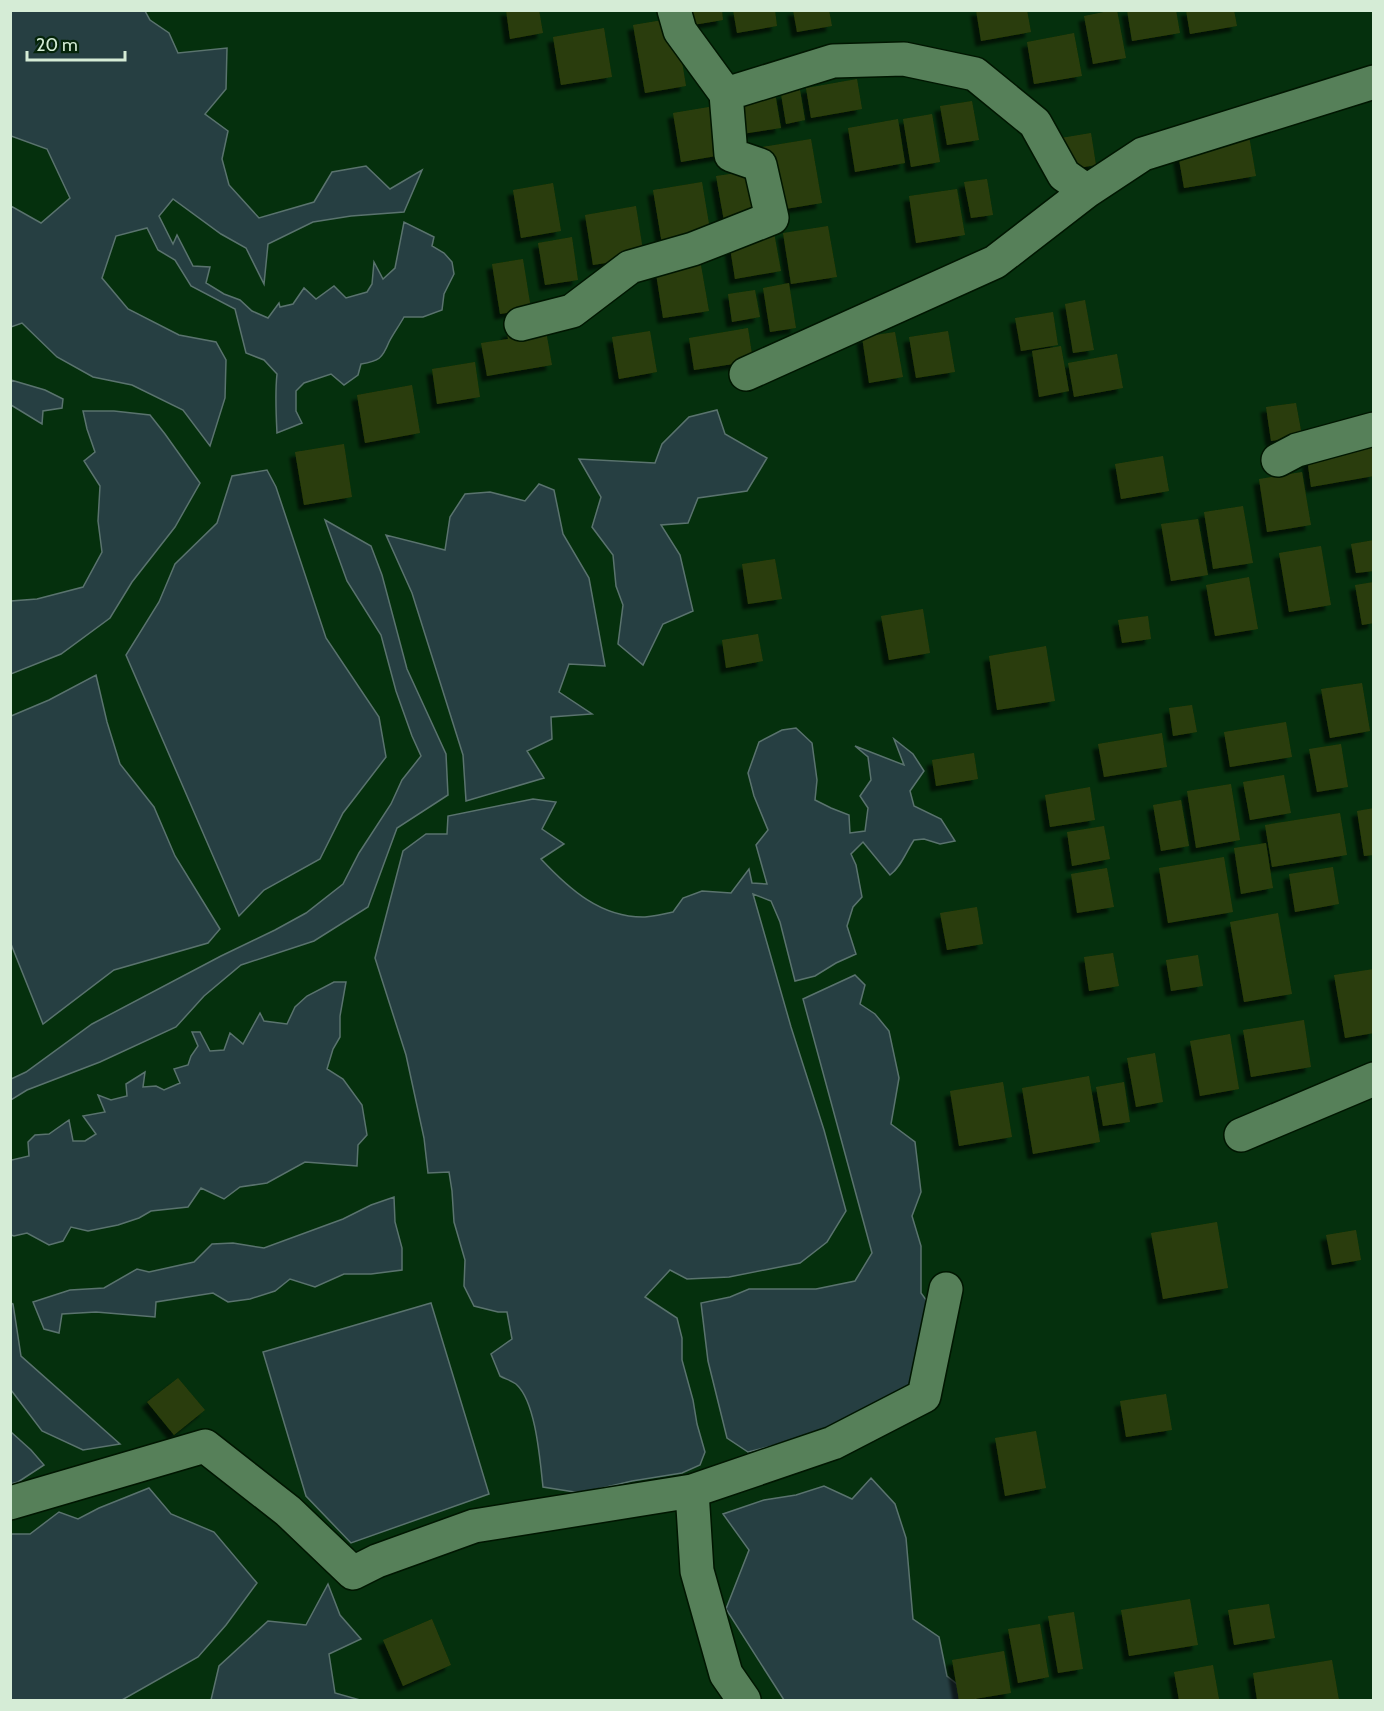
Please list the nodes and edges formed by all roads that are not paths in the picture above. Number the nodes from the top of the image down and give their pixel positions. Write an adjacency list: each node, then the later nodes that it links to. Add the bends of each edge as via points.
1 (674, 10): 3 (street, via 680,31)
2 (1374, 82): 4 (street, via 1143,154)
3 (726, 94): 4 (street, via 833,61 904,59 975,74 1035,123 1064,175); 5 (street, via 731,155 760,165 772,218 693,249 630,267 572,311)
4 (1087, 190): 6 (street, via 995,262)
5 (521, 324)
6 (746, 374)
7 (1374, 429): 8 (street, via 1297,450)
8 (1278, 460)
9 (1374, 1079): 10 (street)
10 (1241, 1135)
11 (946, 1289): 12 (street, via 924,1396 833,1443)
12 (692, 1491): 13 (street, via 474,1526 353,1573 288,1511 205,1446); 14 (street, via 697,1571 726,1674)
13 (10, 1503)
14 (744, 1701)

